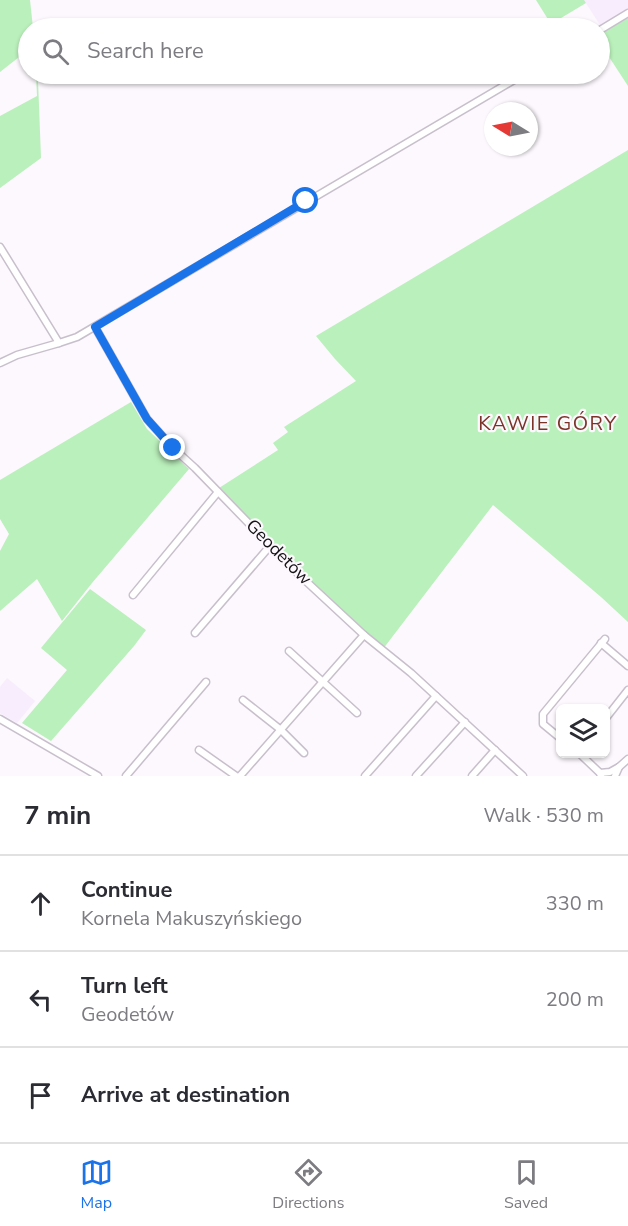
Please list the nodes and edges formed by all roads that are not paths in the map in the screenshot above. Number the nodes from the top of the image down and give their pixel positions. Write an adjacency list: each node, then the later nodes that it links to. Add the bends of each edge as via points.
1 (628, 13): 2 (street)
2 (610, 24)
3 (507, 84): 5 (street)
4 (0, 247): 6 (street)
5 (95, 327): 6 (street); 8 (street, Geodetów, via 147,419)
6 (59, 343): 7 (street)
7 (0, 363)
8 (218, 492): 9 (street, Geodetów); 10 (street)
9 (270, 546): 11 (street); 12 (street, Geodetów)
10 (133, 595)
11 (195, 633)
12 (364, 635): 16 (street); 18 (street, Geodetów)
13 (289, 651): 16 (street)
14 (628, 666): 25 (street, via 603,641 543,714 543,724)
15 (206, 682): 34 (street)
16 (323, 683): 20 (street); 24 (street)
17 (628, 690): 21 (street)
18 (436, 696): 23 (street, Geodetów); 36 (street)
19 (243, 700): 24 (street)
20 (357, 713)
21 (610, 713)
22 (0, 719): 33 (street)
23 (465, 722): 27 (street, Geodetów); 37 (street)
24 (281, 730): 28 (street); 35 (street)
25 (556, 734)
26 (199, 750): 35 (street)
27 (495, 750): 38 (street); 39 (street, Geodetów)
28 (304, 753)
29 (585, 758): 32 (street)
30 (628, 759): 31 (street)
31 (619, 767): 32 (street); 40 (street)
32 (600, 774)
33 (98, 776)
34 (126, 776)
35 (238, 776)
36 (365, 776)
37 (416, 776)
38 (472, 776)
39 (523, 776)
40 (615, 776)

